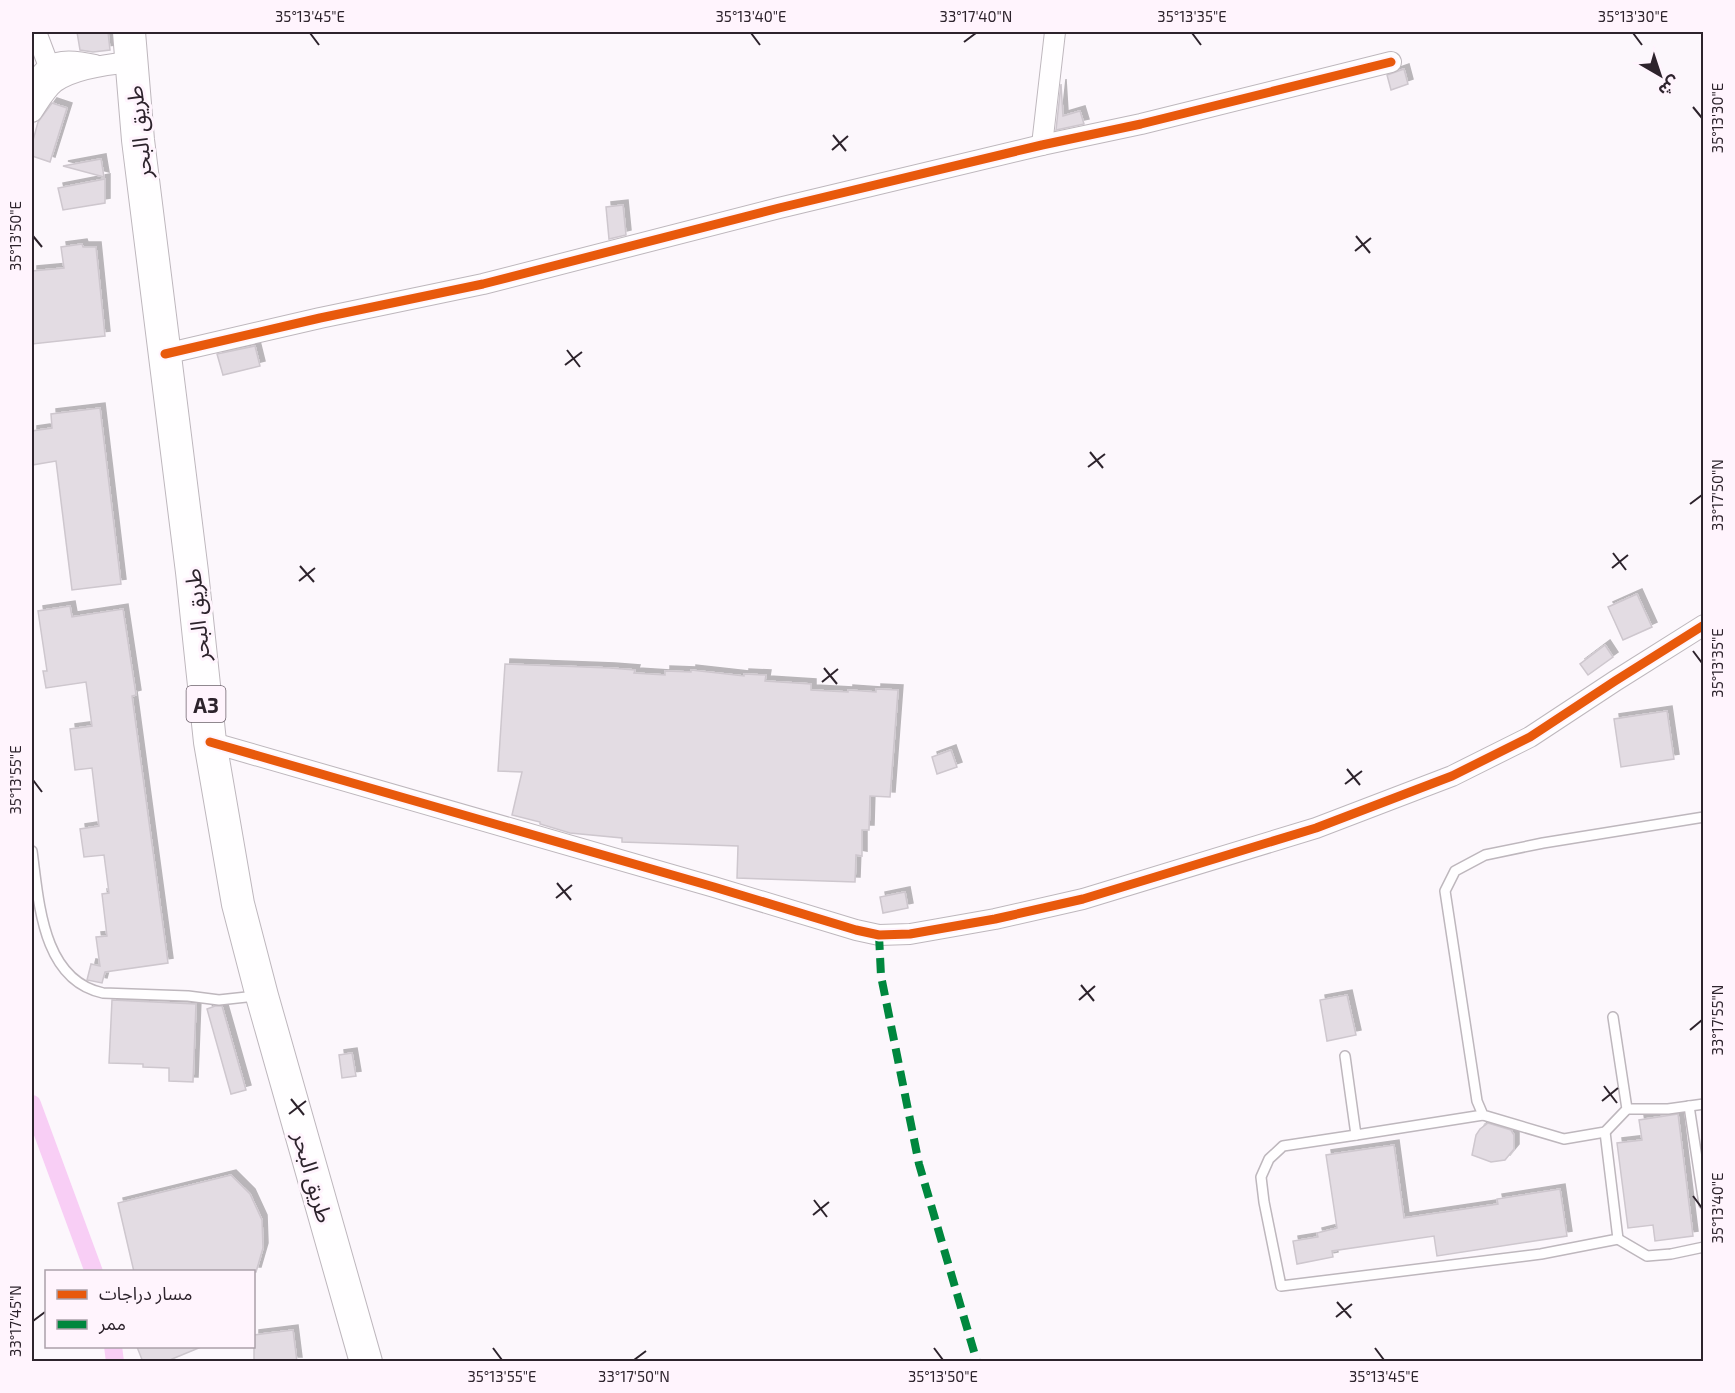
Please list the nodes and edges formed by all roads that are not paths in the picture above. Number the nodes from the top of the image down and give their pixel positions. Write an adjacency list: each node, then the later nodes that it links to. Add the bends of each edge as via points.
1 (36, 32): 5 (street)
2 (1054, 32): 8 (street)
3 (130, 47): 5 (street, via 98,65 62,61); 9 (highway, طريق البحر / A3)
4 (1391, 62): 8 (street)
5 (52, 74): 6 (street, via 37,76); 7 (street)
6 (32, 89)
7 (32, 112)
8 (1042, 145): 9 (street, via 483,284)
9 (165, 354): 11 (highway, طريق البحر / A3)
10 (1704, 625): 11 (street, via 1530,738 1452,776 1316,828 1094,896 910,934 879,935 856,930)
11 (210, 742): 14 (highway, طريق البحر / A3, via 238,904)
12 (1704, 817): 20 (lane, via 1485,855 1455,871 1445,891 1477,1101)
13 (32, 851): 14 (lane, via 47,937 55,958 66,973 90,990 219,1000)
14 (262, 996): 26 (highway, طريق البحر / A3)
15 (1612, 1017): 19 (lane)
16 (1345, 1056): 22 (lane)
17 (1704, 1104): 18 (lane)
18 (1689, 1106): 19 (lane); 23 (lane)
19 (1627, 1109): 21 (lane)
20 (1484, 1115): 21 (lane, via 1564,1139); 22 (lane)
21 (1605, 1132): 24 (lane)
22 (1356, 1135): 24 (lane, via 1283,1146 1269,1159 1261,1177 1281,1286 1541,1254)
23 (1704, 1204)
24 (1618, 1239): 25 (lane, via 1647,1256)
25 (1704, 1247)
26 (366, 1362)

